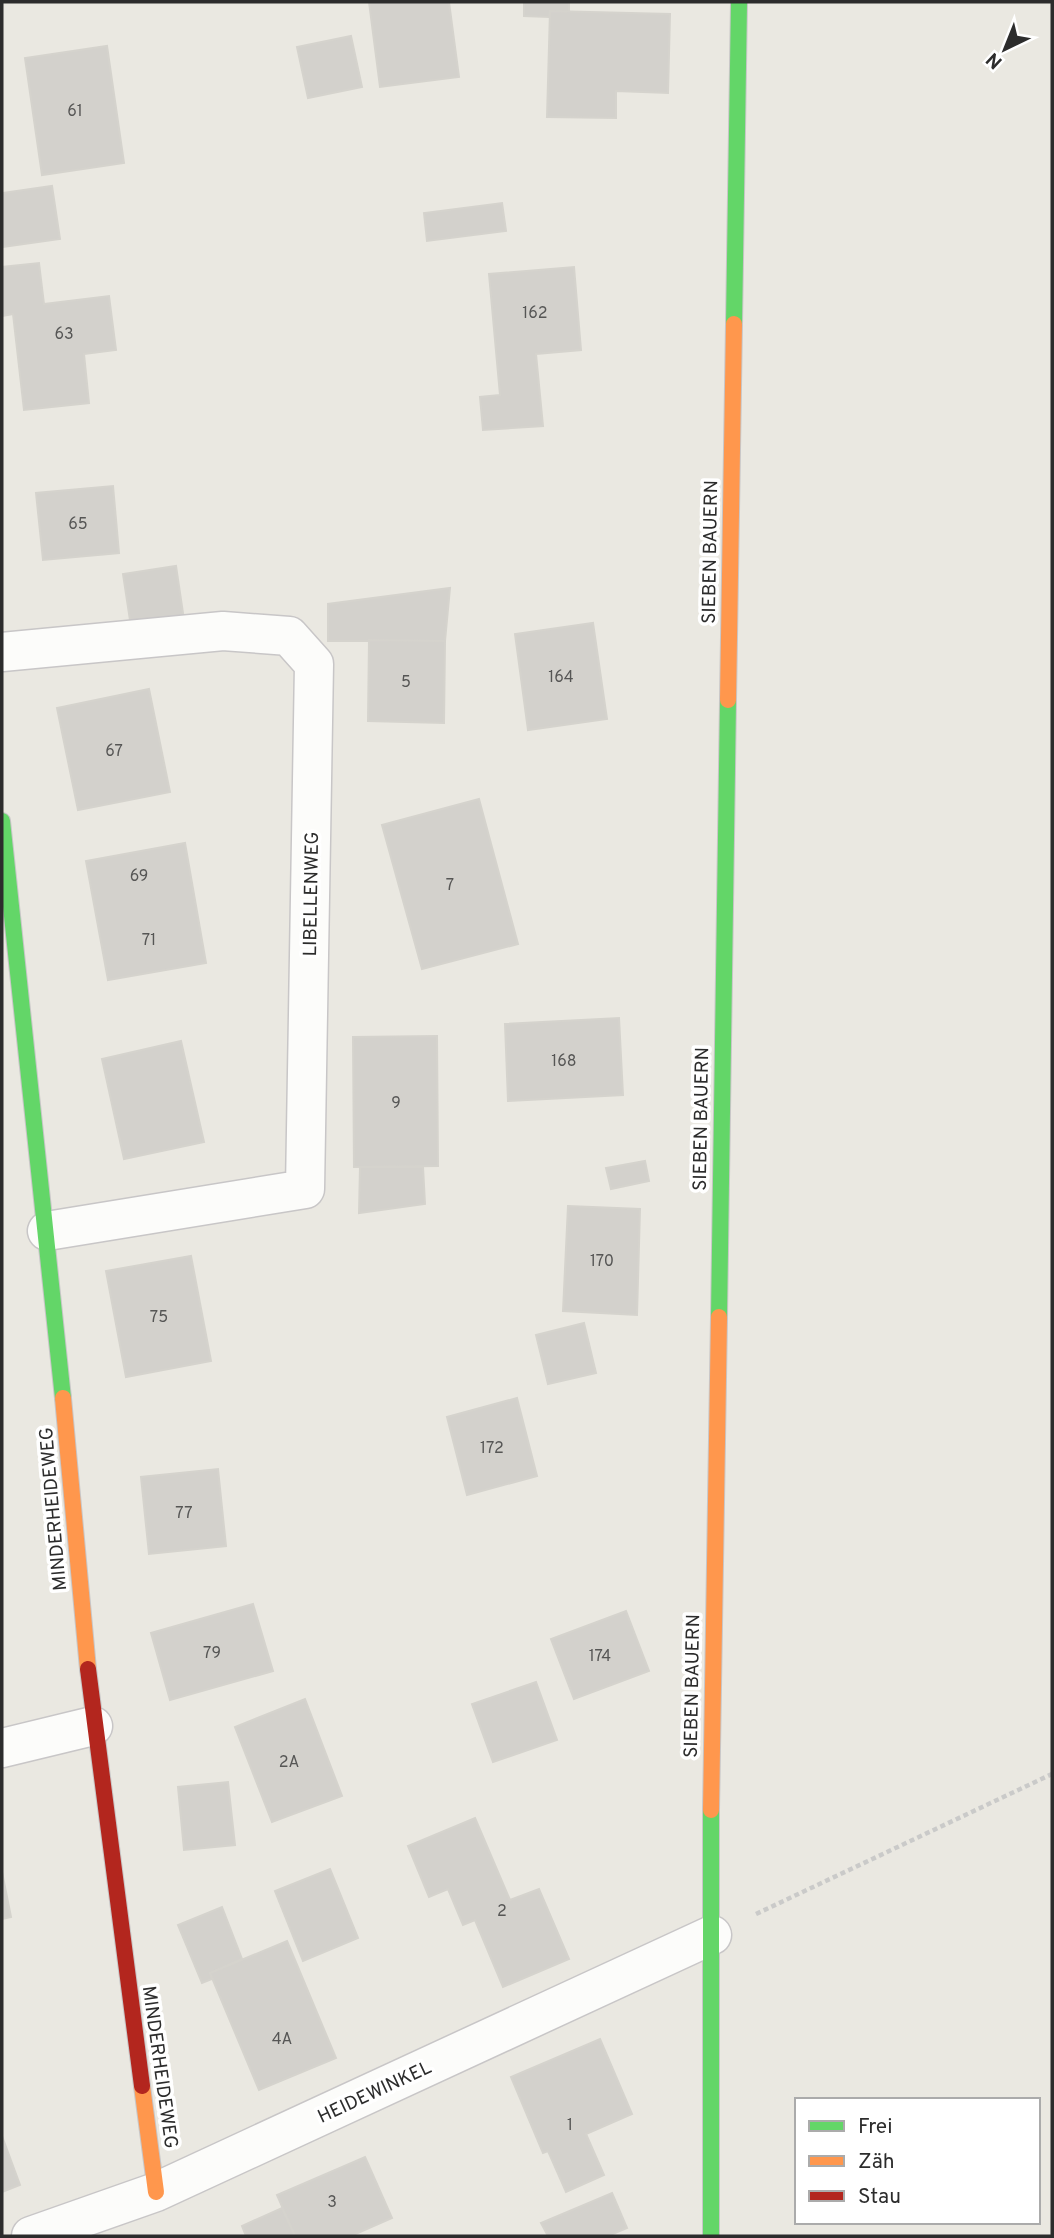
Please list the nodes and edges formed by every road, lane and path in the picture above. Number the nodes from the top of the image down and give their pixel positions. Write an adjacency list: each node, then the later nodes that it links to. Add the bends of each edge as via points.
1 (739, 2): 8 (street, SIEBEN BAUERN, via 710,1820)
2 (2, 652): 4 (street, LIBELLENWEG, via 223,631 289,636 314,664 305,1188)
3 (2, 821): 4 (street, MINDERHEIDEWEG)
4 (47, 1231): 5 (street, MINDERHEIDEWEG)
5 (93, 1726): 6 (street); 9 (street, MINDERHEIDEWEG)
6 (2, 1748)
7 (1052, 1774): 8 (path)
8 (712, 1935): 9 (street, HEIDEWINKEL); 11 (street, SIEBEN BAUERN)
9 (156, 2192): 10 (street, HEIDEWINKEL)
10 (31, 2236)
11 (711, 2236)

